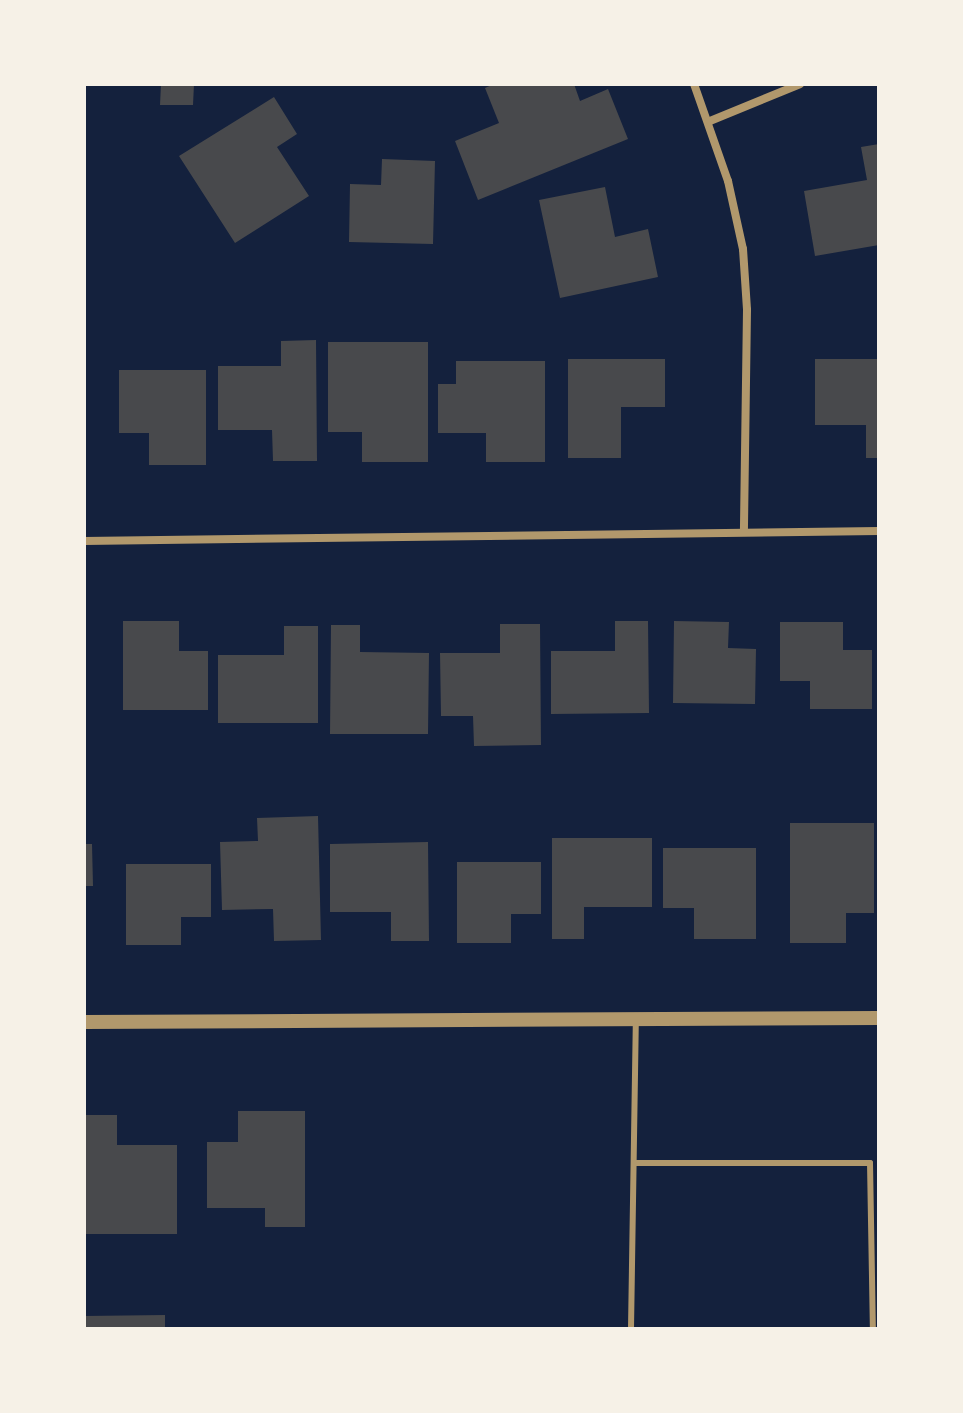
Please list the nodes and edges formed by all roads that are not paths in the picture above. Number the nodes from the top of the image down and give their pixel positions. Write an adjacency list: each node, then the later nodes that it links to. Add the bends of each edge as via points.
1 (694, 84): 3 (street)
2 (800, 84): 3 (street)
3 (710, 121): 4 (street, via 743,249)
4 (744, 530): 5 (street); 6 (street)
5 (879, 531)
6 (84, 541)
7 (879, 1018): 8 (street)
8 (636, 1019): 9 (street); 10 (lane)
9 (84, 1022)
10 (634, 1163): 11 (lane); 12 (lane, via 870,1163)
11 (631, 1329)
12 (873, 1329)

